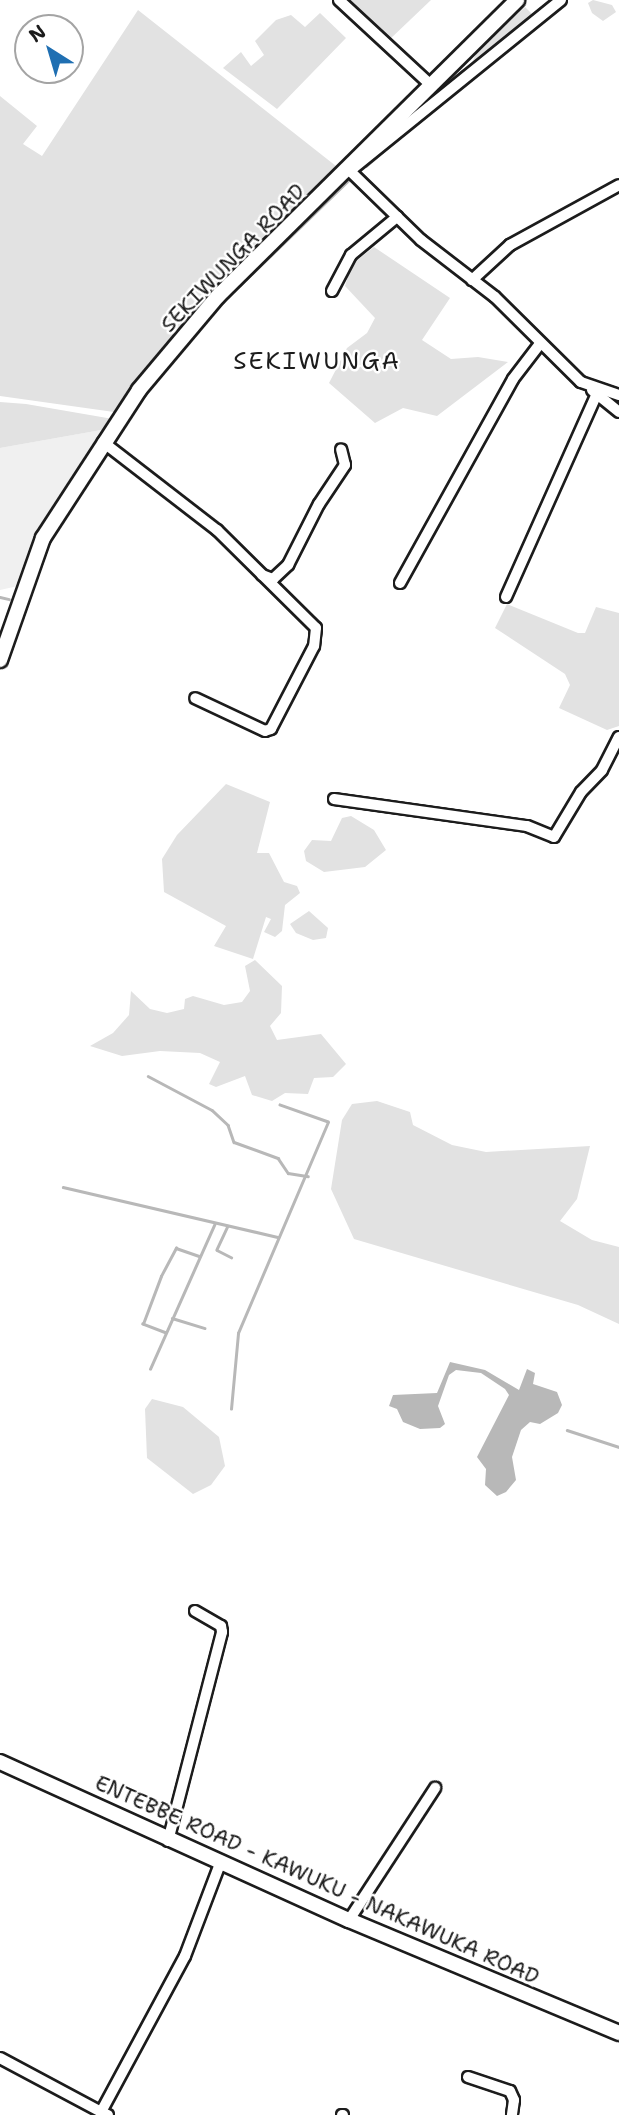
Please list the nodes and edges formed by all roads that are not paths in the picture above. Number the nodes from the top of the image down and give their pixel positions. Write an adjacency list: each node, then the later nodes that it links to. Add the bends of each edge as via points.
1 (339, 0): 4 (street)
2 (517, 0): 4 (main road, SEKIWUNGA ROAD)
3 (561, 0): 5 (street)
4 (432, 86): 5 (main road, SEKIWUNGA ROAD)
5 (350, 171): 7 (street); 15 (main road, SEKIWUNGA ROAD, via 218,296 139,390)
6 (619, 185): 8 (street, via 510,245)
7 (397, 217): 8 (street); 9 (street, via 360,245)
8 (472, 280): 10 (street, via 495,297)
9 (332, 291)
10 (539, 345): 11 (street); 18 (street, via 513,379)
11 (581, 382): 12 (street); 13 (street)
12 (597, 394): 14 (street); 19 (street)
13 (619, 395)
14 (619, 412)
15 (103, 442): 17 (street, via 217,530); 20 (main road, SEKIWUNGA ROAD, via 34,557)
16 (341, 449): 17 (street, via 345,465 288,565 273,579)
17 (255, 572): 21 (street, via 316,628 314,646 294,689 276,722 265,731)
18 (400, 583)
19 (506, 597)
20 (0, 660)
21 (195, 698)
22 (619, 737): 23 (street, via 554,837 527,826)
23 (334, 799)
24 (195, 1611): 27 (street, via 222,1626 222,1632)
25 (1, 1763): 27 (main road, ENTEBBE ROAD - KAWUKU - NAKAWUKA ROAD)
26 (435, 1788): 29 (street)
27 (168, 1841): 28 (main road, ENTEBBE ROAD - KAWUKU - NAKAWUKA ROAD)
28 (221, 1861): 29 (main road, ENTEBBE ROAD - KAWUKU - NAKAWUKA ROAD); 33 (street, via 185,1956)
29 (349, 1920): 30 (main road, ENTEBBE ROAD - KAWUKU - NAKAWUKA ROAD)
30 (619, 2033)
31 (0, 2057): 33 (street)
32 (468, 2077): 34 (street, via 510,2091)
33 (105, 2113)
34 (512, 2115)

